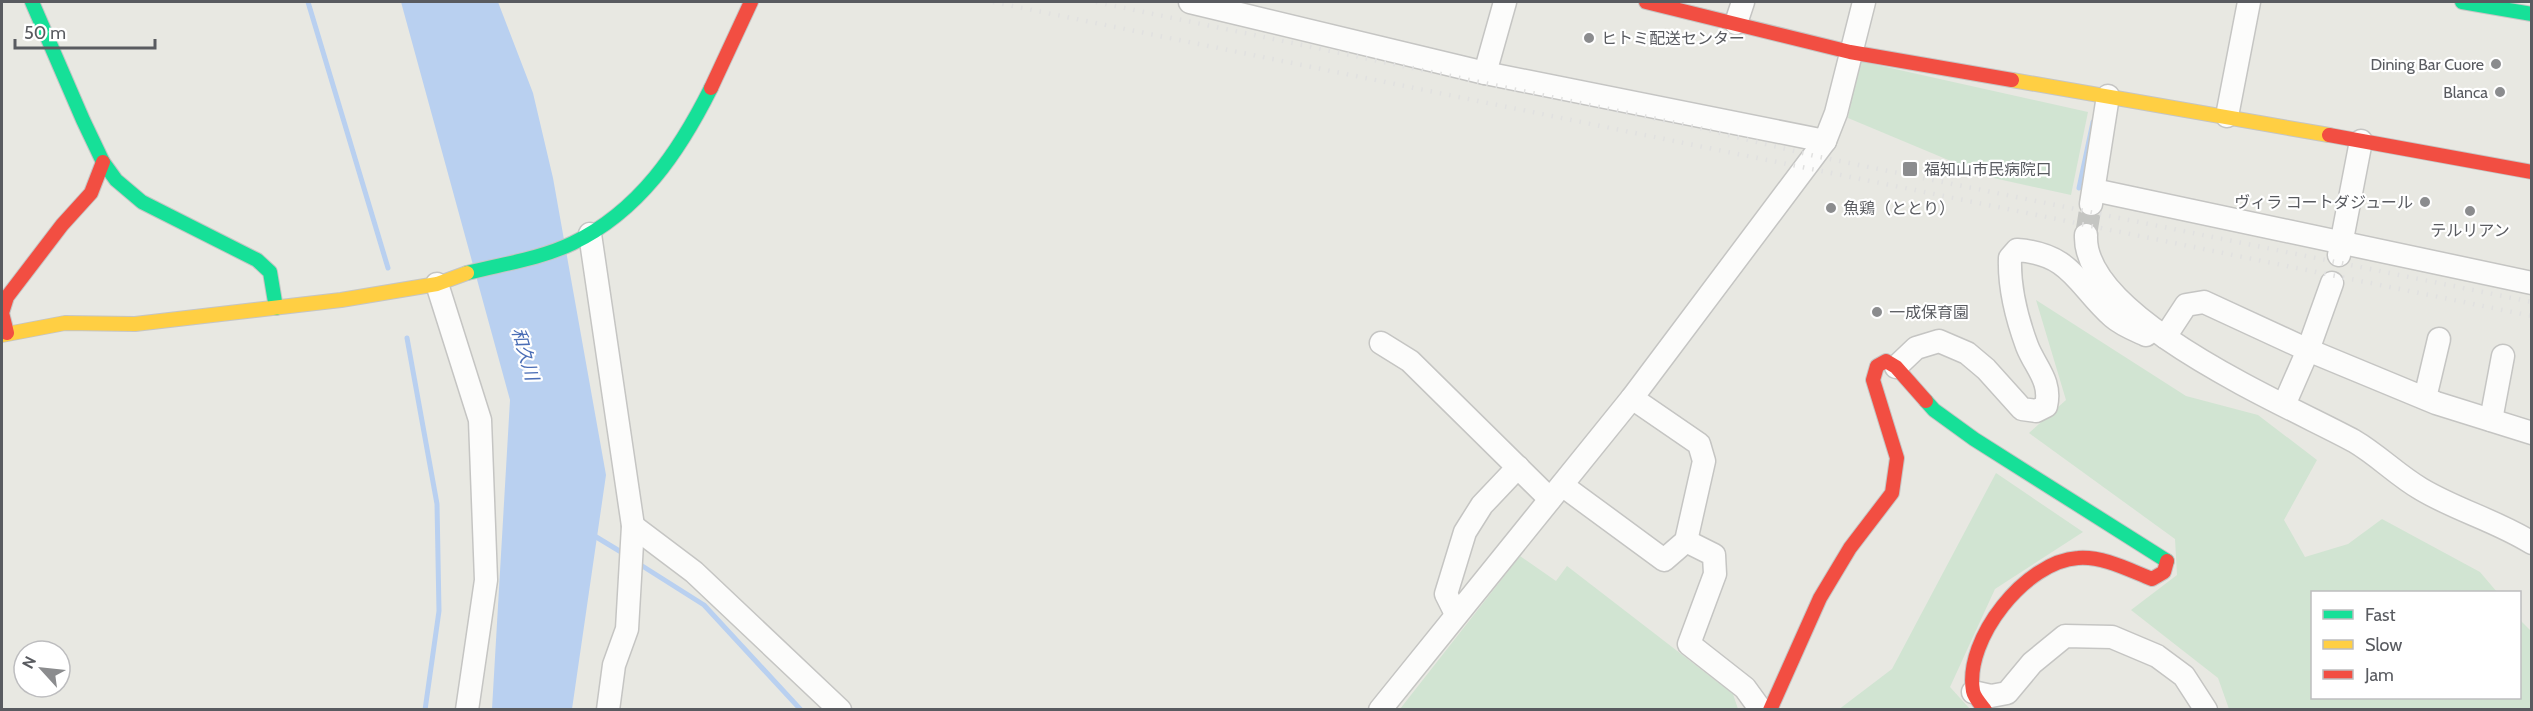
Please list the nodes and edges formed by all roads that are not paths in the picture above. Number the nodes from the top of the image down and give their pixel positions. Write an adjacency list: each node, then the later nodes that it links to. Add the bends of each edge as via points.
1 (32, 2): 17 (street)
2 (751, 2): 20 (street, via 694,117 664,166 639,198)
3 (1190, 2): 12 (street)
4 (1505, 2): 12 (street)
5 (1646, 2): 9 (street)
6 (1863, 2): 11 (street)
7 (2249, 2): 14 (street)
8 (2462, 2): 10 (street)
9 (1739, 12): 11 (street)
10 (2532, 14)
11 (1850, 52): 13 (street); 15 (street, via 1836,113)
12 (1485, 73): 15 (street)
13 (2108, 96): 14 (street); 21 (street, via 2092,197)
14 (2227, 116): 16 (street)
15 (1825, 141): 33 (street)
16 (2361, 141): 18 (street); 21 (street)
17 (104, 162): 25 (street, via 116,180 142,202 257,260 270,272); 26 (street, via 91,193 7,297 2,314)
18 (2532, 172)
19 (2086, 235): 27 (street, via 2085,245 2107,289)
20 (580, 239): 22 (street); 40 (street)
21 (2340, 248): 24 (street)
22 (445, 280): 25 (street); 45 (street, via 480,420 486,580)
23 (2332, 283): 30 (street)
24 (2532, 283)
25 (276, 308): 26 (street, via 135,324 65,323)
26 (4, 334)
27 (2165, 336): 30 (street, via 2186,304 2204,302); 32 (street, via 2145,335 2114,319 2067,266 2034,251 2017,250 2010,258 2013,292 2027,347 2046,380 2046,406 2036,411 2022,409 1967,353 1939,341 1916,348); 35 (street, via 2236,381)
28 (2439, 339): 34 (street)
29 (1381, 343): 38 (street, via 1410,361)
30 (2308, 350): 34 (street); 35 (street)
31 (2503, 356): 36 (street)
32 (1896, 367): 44 (street, via 1934,410 1974,439 2167,560 2164,572 2152,579 2078,558 2038,571 2011,595 1991,625 1976,660); 50 (street, via 1886,361 1877,366 1873,380 1897,458 1892,493 1850,548 1820,598)
33 (1632, 398): 39 (street); 41 (street, via 1699,444 1704,461)
34 (2425, 398): 36 (street)
35 (2284, 405): 42 (street, via 2356,442 2421,489)
36 (2491, 420): 37 (street)
37 (2532, 433)
38 (1518, 467): 39 (street); 43 (street, via 1482,505 1465,532 1446,594)
39 (1556, 492): 41 (street, via 1664,560); 43 (street)
40 (633, 526): 46 (street, via 627,629 614,665); 47 (street, via 694,572)
41 (1686, 541): 49 (street, via 1714,555 1715,574 1689,644 1745,688)
42 (2532, 543)
43 (1456, 614): 48 (street)
44 (1979, 701): 51 (street, via 2007,693 2032,663 2065,636 2112,638 2157,656 2184,676)
45 (467, 710)
46 (608, 710)
47 (840, 710)
48 (1380, 710)
49 (1761, 710)
50 (1770, 710)
51 (2206, 710)

